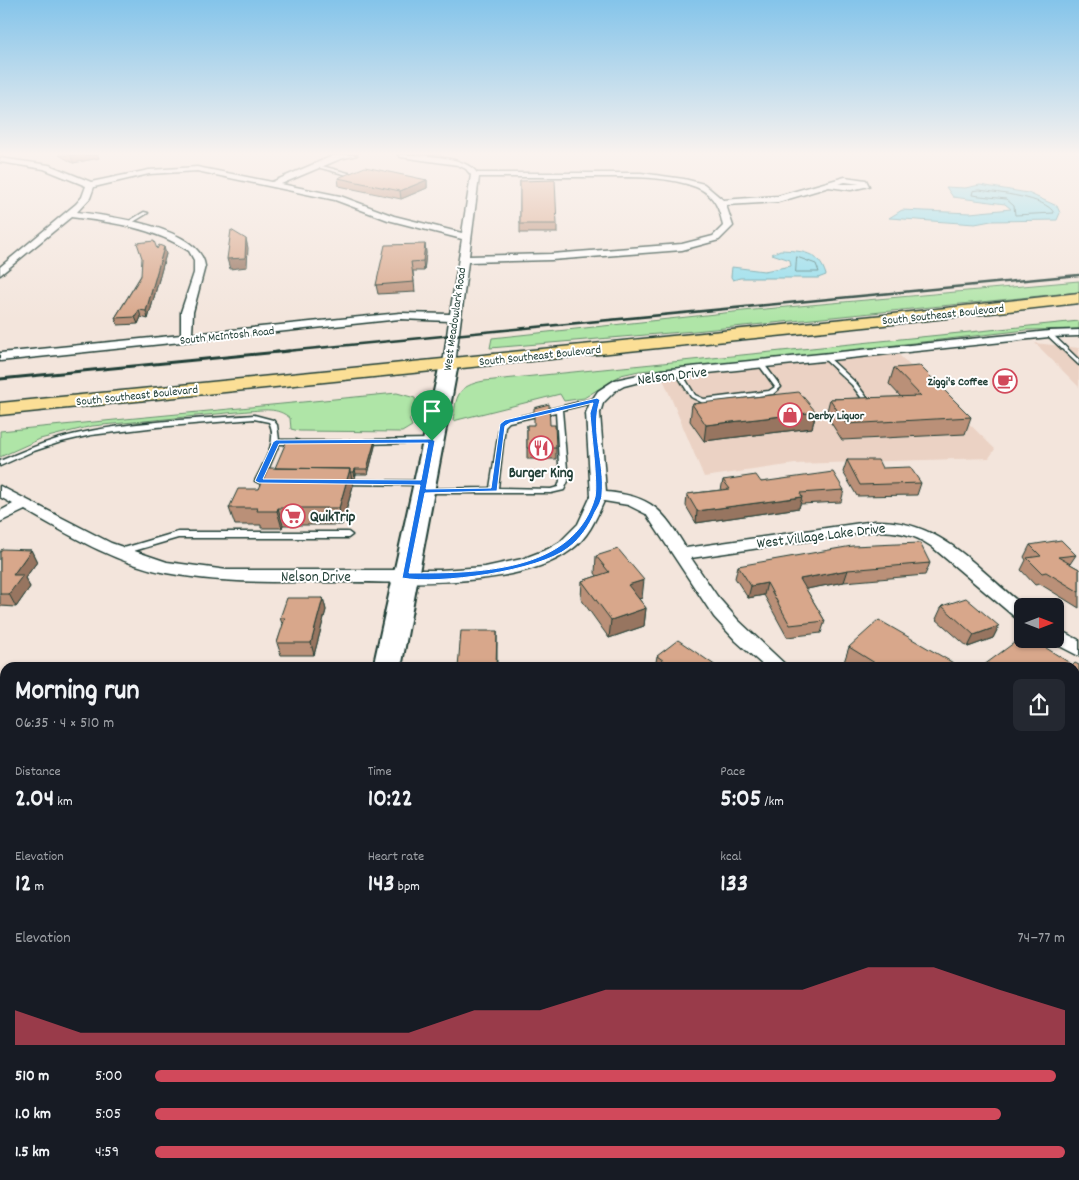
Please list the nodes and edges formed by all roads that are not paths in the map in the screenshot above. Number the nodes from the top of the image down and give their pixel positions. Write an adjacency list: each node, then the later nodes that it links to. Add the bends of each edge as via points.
1 (73, 210): 6 (street)
2 (370, 210): 8 (street)
3 (469, 210): 8 (street, West Meadowlark Road)
4 (724, 210): 9 (street, via 728,223 725,232 693,245 599,254)
5 (146, 213): 7 (lane)
6 (69, 214): 7 (street); 10 (street)
7 (128, 223): 16 (street, via 184,243 198,256 200,268 187,313)
8 (465, 237): 9 (street, West Meadowlark Road)
9 (463, 259): 13 (street, West Meadowlark Road)
10 (0, 272)
11 (1079, 298): 23 (main road, South Southeast Boulevard)
12 (1079, 313): 23 (main road, South Southeast Boulevard)
13 (455, 318): 16 (street, South McIntosh Road, via 400,316); 23 (street, West Meadowlark Road)
14 (1079, 333): 15 (street, Nelson Drive)
15 (1049, 334): 17 (lane); 20 (street, Nelson Drive)
16 (186, 339): 19 (street, South McIntosh Road)
17 (1068, 353): 18 (lane); 21 (lane)
18 (1079, 353)
19 (0, 357)
20 (826, 358): 22 (street, Nelson Drive); 26 (lane, via 854,384)
21 (1079, 363)
22 (762, 365): 24 (street, Nelson Drive); 24 (lane, via 778,387 771,393 703,401 693,396)
23 (447, 371): 27 (main road, South Southeast Boulevard); 29 (main road, South Southeast Boulevard); 30 (main road, West Meadowlark Road)
24 (679, 373): 25 (street, Nelson Drive, via 630,380 609,389)
25 (597, 400): 28 (lane); 40 (street, Nelson Drive, via 593,413)
26 (871, 407)
27 (0, 408)
28 (559, 409): 38 (lane, via 502,425); 38 (lane, via 564,481 561,488 551,491)
29 (0, 421)
30 (432, 441): 33 (lane); 37 (main road, West Meadowlark Road)
31 (276, 442): 32 (lane); 34 (lane, via 271,420 254,417 68,437 28,449); 35 (lane, via 259,481)
32 (306, 442)
33 (354, 442)
34 (0, 464)
35 (278, 481)
36 (336, 482): 37 (lane)
37 (423, 487): 38 (lane); 46 (main road, West Meadowlark Road)
38 (494, 490)
39 (0, 491): 41 (street, Nelson Drive)
40 (599, 496): 45 (street, via 624,497 647,508 658,518); 46 (street, Nelson Drive, via 585,526 571,542 554,553 526,564 485,573)
41 (25, 504): 42 (street); 44 (street, Nelson Drive)
42 (0, 517)
43 (348, 535): 44 (lane, via 178,535)
44 (120, 552): 46 (street, Nelson Drive, via 165,567 227,576)
45 (680, 554): 47 (street, West Village Lake Drive, via 893,525 936,541); 51 (street, via 728,622)
46 (404, 576): 50 (main road, West Meadowlark Road)
47 (1014, 608)
48 (1064, 640): 49 (street)
49 (1079, 649)
50 (387, 662)
51 (772, 662)

